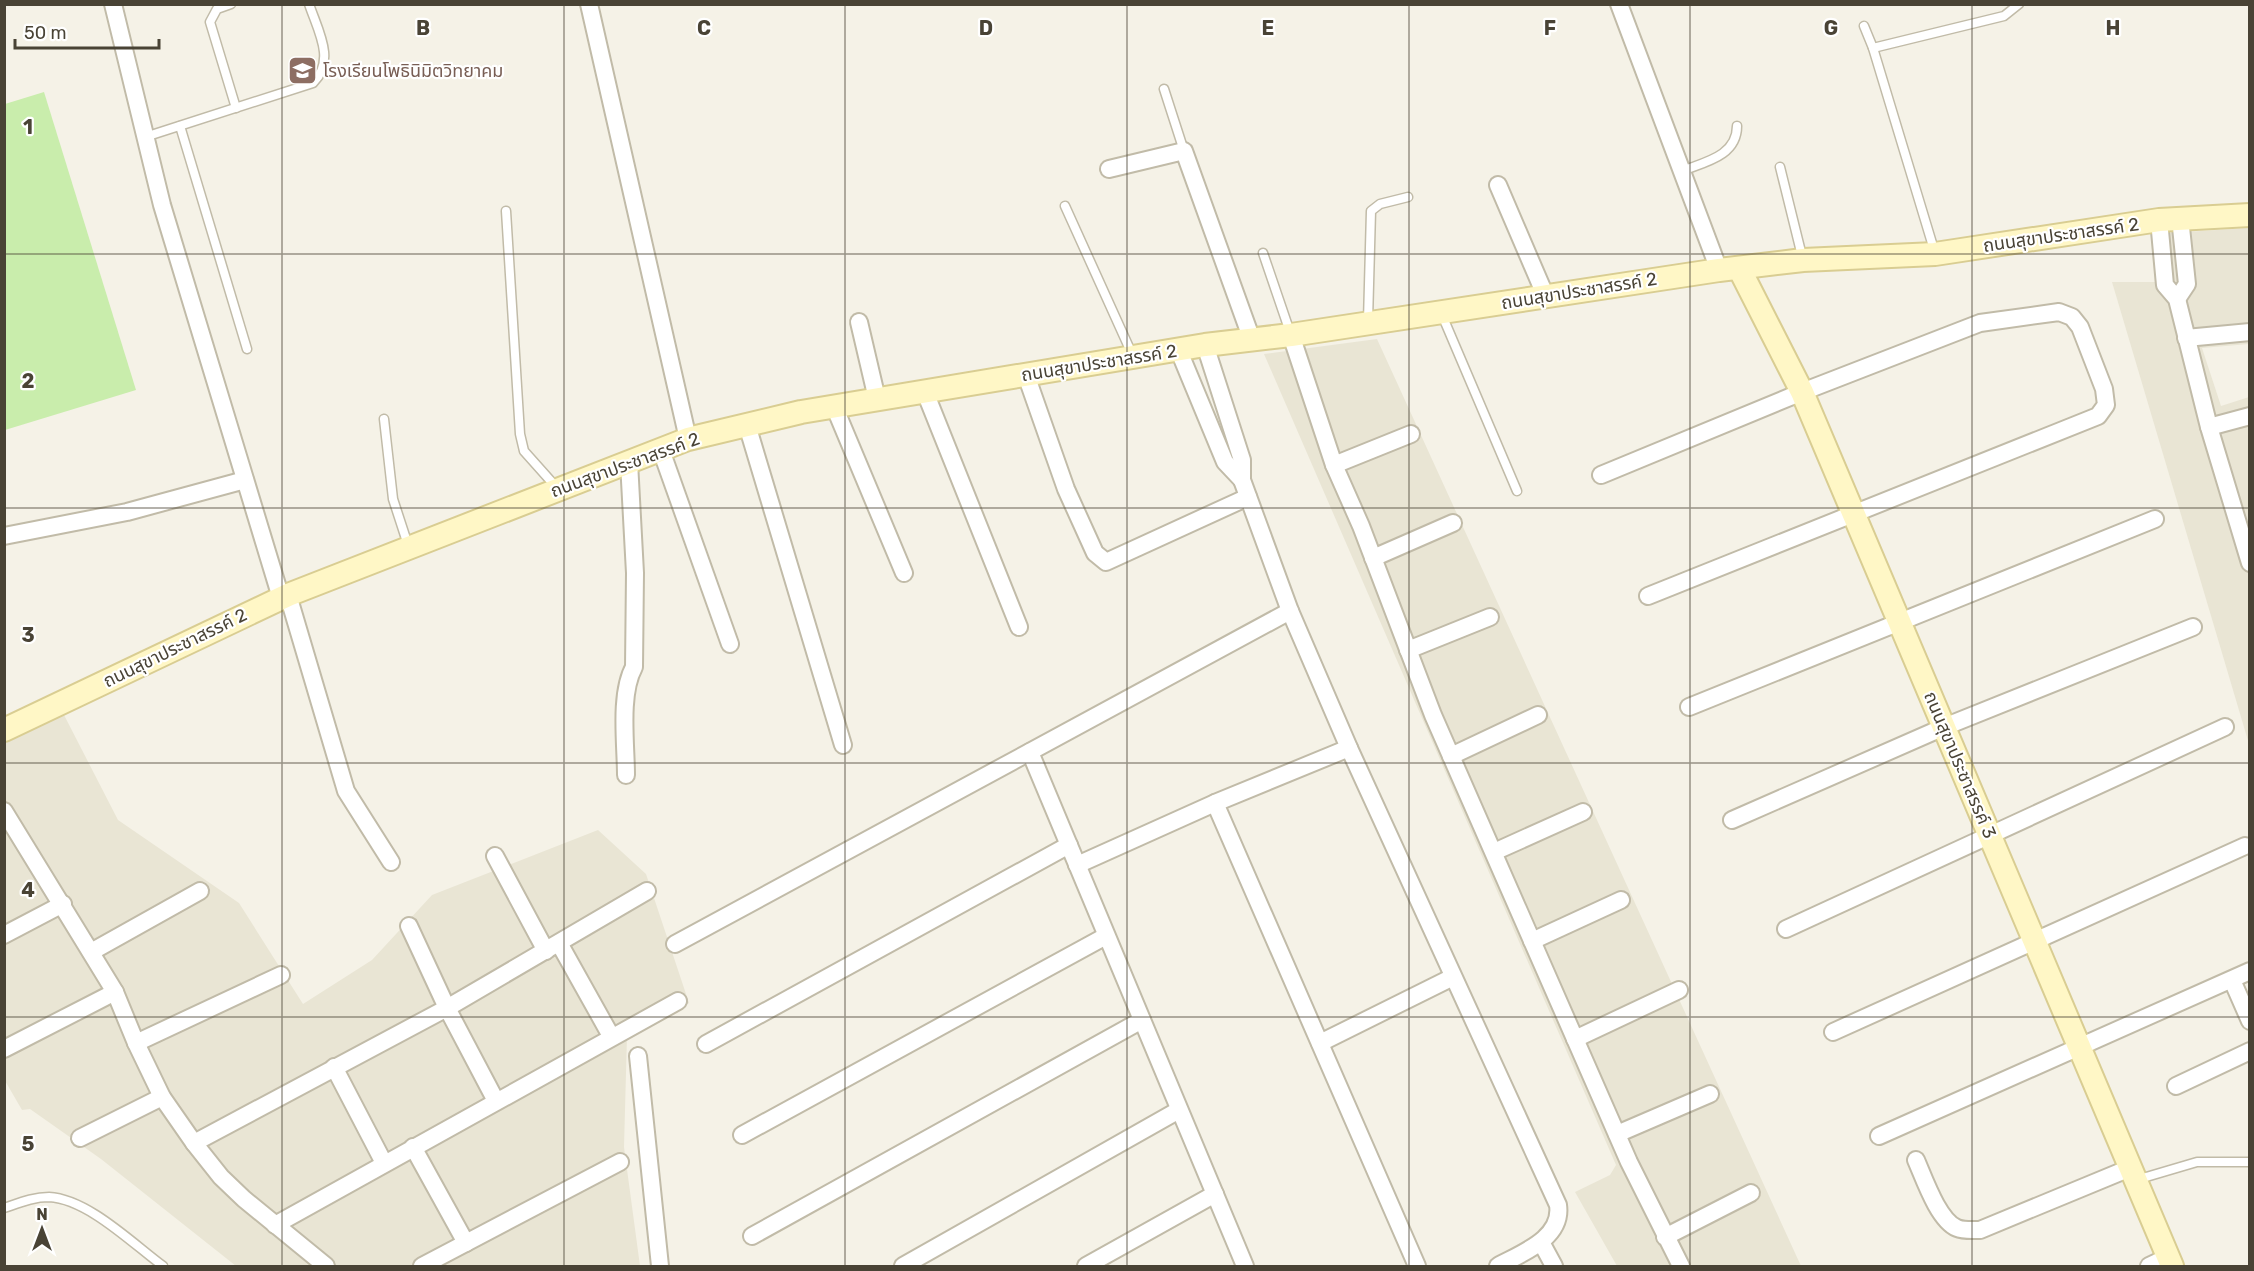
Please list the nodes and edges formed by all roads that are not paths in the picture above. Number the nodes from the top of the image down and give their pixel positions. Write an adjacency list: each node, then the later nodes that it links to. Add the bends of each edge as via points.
1 (113, 4): 13 (street)
2 (231, 4): 10 (lane, via 217,9 210,22)
3 (309, 4): 10 (lane, via 326,59 322,74 313,83)
4 (589, 4): 50 (street)
5 (1619, 4): 17 (street)
6 (2019, 4): 8 (lane, via 2004,16)
7 (1864, 26): 8 (lane)
8 (1873, 48): 25 (lane)
9 (1164, 90): 14 (lane)
10 (236, 108): 11 (lane)
11 (180, 126): 13 (lane); 37 (lane)
12 (1737, 126): 17 (lane, via 1737,137 1730,148)
13 (145, 137): 55 (street)
14 (1184, 151): 16 (street); 35 (street)
15 (1780, 167): 26 (lane)
16 (1109, 169)
17 (1682, 171): 27 (street)
18 (1498, 185): 28 (street)
19 (1408, 197): 31 (lane, via 1380,204 1371,212)
20 (1065, 206): 39 (lane)
21 (506, 211): 57 (lane, via 520,434 525,451)
22 (2250, 215): 23 (street, ถนนสุขาประชาสรรค์ 2)
23 (2169, 219): 25 (street, ถนนสุขาประชาสรรค์ 2); 34 (street, via 2165,285 2177,299)
24 (1263, 253): 33 (lane)
25 (1935, 254): 26 (street, ถนนสุขาประชาสรรค์ 2)
26 (1803, 260): 27 (street, ถนนสุขาประชาสรรค์ 2)
27 (1729, 269): 28 (street, ถนนสุขาประชาสรรค์ 2); 42 (street, ถนนสุขาประชาสรรค์ 3)
28 (1546, 297): 29 (street, ถนนสุขาประชาสรรค์ 2)
29 (1442, 312): 31 (street, ถนนสุขาประชาสรรค์ 2); 58 (lane)
30 (859, 322): 43 (street)
31 (1368, 324): 33 (street, ถนนสุขาประชาสรรค์ 2)
32 (2250, 332): 34 (street)
33 (1291, 335): 35 (street, ถนนสุขาประชาสรรค์ 2); 53 (street)
34 (2186, 338): 48 (street)
35 (1252, 340): 36 (street, ถนนสุขาประชาสรรค์ 2)
36 (1205, 345): 38 (street, ถนนสุขาประชาสรรค์ 2); 56 (street, via 1242,460)
37 (247, 349)
38 (1179, 351): 39 (street, ถนนสุขาประชาสรรค์ 2); 56 (street, via 1224,462)
39 (1134, 357): 40 (street, ถนนสุขาประชาสรรค์ 2)
40 (1026, 375): 41 (street, ถนนสุขาประชาสรรค์ 2); 59 (street, via 1066,489 1095,553 1106,562)
41 (925, 392): 43 (street, ถนนสุขาประชาสรรค์ 2); 74 (street)
42 (1802, 392): 54 (street); 60 (street, ถนนสุขาประชาสรรค์ 3); 60 (street, via 1980,323 2059,312 2072,317 2080,327 2104,389 2106,405 2098,416)
43 (876, 399): 44 (street, ถนนสุขาประชาสรรค์ 2)
44 (834, 406): 47 (street, ถนนสุขาประชาสรรค์ 2); 68 (street)
45 (2250, 416): 48 (street)
46 (384, 419): 65 (lane, via 393,499)
47 (747, 425): 50 (street, ถนนสุขาประชาสรรค์ 2); 83 (street)
48 (2209, 427): 62 (street)
49 (1411, 434): 53 (street)
50 (688, 439): 51 (street, ถนนสุขาประชาสรรค์ 2)
51 (661, 450): 52 (street, ถนนสุขาประชาสรรค์ 2); 76 (street)
52 (629, 462): 57 (street, ถนนสุขาประชาสรรค์ 2); 87 (street, via 635,585)
53 (1334, 465): 66 (street)
54 (1601, 475)
55 (245, 480): 64 (street, via 127,512); 69 (street)
56 (1242, 480): 59 (street)
57 (559, 489): 65 (street, ถนนสุขาประชาสรรค์ 2)
58 (1517, 491)
59 (1248, 496): 71 (street)
60 (1854, 514): 70 (street); 73 (street, ถนนสุขาประชาสรรค์ 3)
61 (2155, 519): 73 (street)
62 (2244, 521): 67 (street)
63 (1453, 523): 66 (street)
64 (4, 536)
65 (409, 548): 69 (street, ถนนสุขาประชาสรรค์ 2)
66 (1373, 558): 77 (street)
67 (2250, 563)
68 (904, 573)
69 (284, 596): 82 (street, ถนนสุขาประชาสรรค์ 2); 97 (street, via 346,791)
70 (1648, 596)
71 (1290, 610): 84 (street); 85 (street)
72 (1491, 617): 77 (street)
73 (1899, 622): 78 (street); 80 (street, ถนนสุขาประชาสรรค์ 3)
74 (1019, 627)
75 (2193, 627): 80 (street)
76 (730, 644)
77 (1408, 650): 86 (street)
78 (1689, 707)
79 (1538, 715): 86 (street)
80 (1944, 727): 91 (street); 92 (street, ถนนสุขาประชาสรรค์ 3)
81 (2224, 727): 92 (street)
82 (4, 730)
83 (843, 745)
84 (1349, 748): 88 (street); 114 (street)
85 (1030, 752): 93 (street); 109 (street)
86 (1451, 756): 95 (street)
87 (626, 775)
88 (1215, 803): 98 (street); 126 (street)
89 (4, 811): 102 (street)
90 (1583, 812): 95 (street)
91 (1732, 820)
92 (1989, 834): 104 (street); 108 (street, ถนนสุขาประชาสรรค์ 3)
93 (1069, 846): 98 (street); 127 (street)
94 (2245, 846): 108 (street)
95 (1494, 852): 107 (street)
96 (495, 856): 110 (street)
97 (391, 862)
98 (1077, 865): 106 (street)
99 (200, 891): 111 (street)
100 (647, 891): 110 (street)
101 (1621, 900): 107 (street)
102 (63, 904): 105 (street); 111 (street)
103 (409, 926): 119 (street)
104 (1786, 929)
105 (4, 934)
106 (1106, 936): 120 (street); 139 (street)
107 (1532, 941): 124 (street)
108 (2034, 942): 122 (street); 128 (street, ถนนสุขาประชาสรรค์ 3)
109 (675, 944)
110 (553, 947): 119 (street); 123 (street)
111 (91, 952): 117 (street)
112 (2250, 971): 115 (street)
113 (281, 975): 125 (street)
114 (1453, 977): 126 (street); 155 (street, via 1558,1205 1556,1226)
115 (2232, 980): 121 (street); 128 (street)
116 (1679, 990): 124 (street)
117 (115, 992): 125 (street); 129 (street)
118 (678, 1001): 123 (street)
119 (447, 1008): 132 (street); 136 (street)
120 (1142, 1020): 137 (street); 153 (street)
121 (2250, 1021)
122 (1833, 1032)
123 (611, 1036): 136 (street)
124 (1575, 1039): 138 (street)
125 (136, 1043): 135 (street)
126 (1320, 1043): 165 (street)
127 (706, 1044)
128 (2079, 1047): 140 (street); 148 (street, ถนนสุขาประชาสรรค์ 3)
129 (4, 1049)
130 (2250, 1051): 133 (street)
131 (638, 1056): 161 (street)
132 (334, 1067): 142 (street); 147 (street)
133 (2176, 1086)
134 (1710, 1094): 138 (street)
135 (162, 1097): 141 (street); 142 (street)
136 (496, 1101): 143 (street)
137 (1179, 1110): 150 (street); 162 (street)
138 (1617, 1134): 154 (street)
139 (742, 1135)
140 (1879, 1136)
141 (80, 1138)
142 (194, 1143): 152 (street, via 221,1177)
143 (412, 1147): 147 (street); 156 (street)
144 (1916, 1160): 148 (street, via 1946,1220 1957,1229 1968,1230 1980,1230)
145 (620, 1162): 156 (street)
146 (2250, 1162): 148 (lane, via 2197,1162)
147 (384, 1163): 152 (street)
148 (2133, 1174): 157 (street, ถนนสุขาประชาสรรค์ 3)
149 (1752, 1193): 154 (street)
150 (1215, 1194): 163 (street); 164 (street)
151 (4, 1208): 158 (lane, via 33,1198 74,1202)
152 (275, 1225): 159 (street)
153 (752, 1236)
154 (1665, 1237): 168 (street)
155 (1541, 1242): 166 (street); 167 (street)
156 (466, 1243): 160 (street)
157 (2163, 1263)
158 (163, 1266)
159 (326, 1266)
160 (422, 1266)
161 (660, 1266)
162 (903, 1266)
163 (1086, 1266)
164 (1245, 1266)
165 (1417, 1266)
166 (1498, 1266)
167 (1554, 1266)
168 (1681, 1266)

